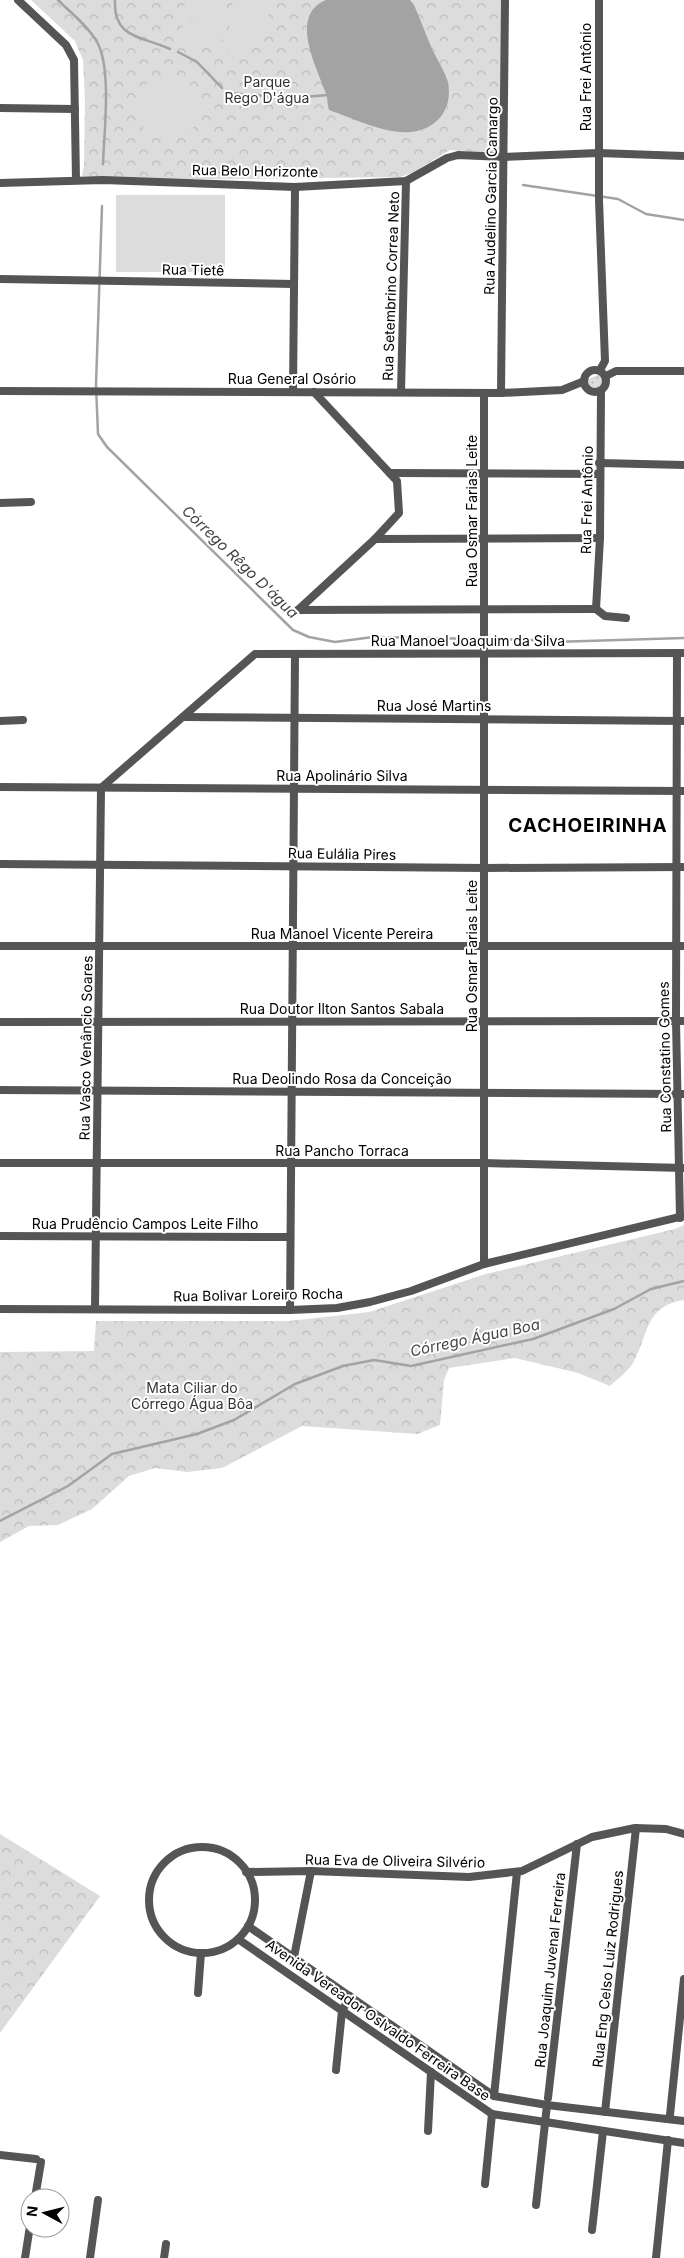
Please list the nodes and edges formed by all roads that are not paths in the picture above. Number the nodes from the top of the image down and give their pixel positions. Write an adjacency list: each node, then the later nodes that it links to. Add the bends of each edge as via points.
1 (18, 0): 5 (street, via 66,45 74,60)
2 (505, 0): 8 (street, Rua Audelino Garcia Camargo)
3 (599, 0): 6 (street, Rua Frei Antônio)
4 (0, 108): 5 (street)
5 (75, 110): 9 (street)
6 (598, 153): 7 (street, Rua Belo Horizonte); 8 (street, Rua Belo Horizonte); 16 (street, Rua Frei Antônio)
7 (684, 156)
8 (504, 157): 10 (street, Rua Belo Horizonte, via 458,155); 24 (street, Rua Audelino Garcia Camargo)
9 (76, 180): 11 (street, Rua Belo Horizonte); 12 (street, Rua Belo Horizonte)
10 (406, 181): 12 (street, Rua Belo Horizonte); 21 (street, Rua Setembrino Correa Neto)
11 (0, 182)
12 (295, 187): 14 (street)
13 (0, 279): 14 (street, Rua Tietê)
14 (294, 284): 19 (street)
15 (684, 371): 16 (street)
16 (603, 373): 17 (street, Rua General Osório, via 584,376); 22 (street, Rua Frei Antônio)
17 (582, 382): 22 (street, via 586,388); 24 (street, Rua General Osório, via 562,390)
18 (0, 391): 19 (street, Rua General Osório)
19 (293, 392): 20 (street, Rua General Osório)
20 (314, 392): 21 (street, Rua General Osório); 27 (street)
21 (401, 392): 23 (street, Rua General Osório)
22 (601, 392): 25 (street, Rua Frei Antônio)
23 (484, 393): 24 (street, Rua General Osório); 28 (street, Rua Osmar Farias Leite)
24 (501, 393)
25 (599, 463): 26 (street); 29 (street, Rua Frei Antônio)
26 (684, 465)
27 (390, 473): 28 (street); 34 (street, via 397,481 399,513)
28 (485, 474): 29 (street); 32 (street, Rua Osmar Farias Leite)
29 (599, 474): 33 (street, Rua Frei Antônio)
30 (31, 502): 31 (street)
31 (0, 503)
32 (485, 538): 33 (street); 34 (street); 35 (street, Rua Osmar Farias Leite)
33 (600, 538): 36 (street, Rua Frei Antônio)
34 (375, 539): 35 (street, via 298,610)
35 (485, 609): 36 (street); 38 (street, Rua Osmar Farias Leite)
36 (596, 609): 37 (street, via 605,616)
37 (626, 618)
38 (485, 651): 39 (street, Rua Manoel Joaquim da Silva); 40 (street, Rua Manoel Joaquim da Silva); 43 (street, Rua Osmar Farias Leite)
39 (681, 653): 46 (street)
40 (295, 654): 41 (street, Rua Manoel Joaquim da Silva, via 252,655); 42 (street)
41 (183, 717): 42 (street, Rua José Martins); 48 (street)
42 (294, 718): 43 (street, Rua José Martins); 49 (street)
43 (485, 719): 46 (street, Rua José Martins); 50 (street, Rua Osmar Farias Leite)
44 (23, 720): 45 (street)
45 (0, 721)
46 (681, 721): 51 (street)
47 (0, 787): 48 (street, Rua Apolinário Silva)
48 (101, 788): 49 (street, Rua Apolinário Silva); 53 (street, Rua Vasco Venâncio Soares)
49 (294, 789): 50 (street, Rua Apolinário Silva); 54 (street)
50 (485, 790): 51 (street, Rua Apolinário Silva); 56 (street, Rua Osmar Farias Leite)
51 (680, 790): 55 (street)
52 (0, 864): 53 (street, Rua Eulália Pires)
53 (100, 865): 54 (street, Rua Eulália Pires); 58 (street, Rua Vasco Venâncio Soares)
54 (293, 866): 56 (street, Rua Eulália Pires); 59 (street)
55 (680, 867): 56 (street, Rua Eulália Pires); 61 (street, Rua Constatino Gomes, via 676,896)
56 (484, 868): 60 (street, Rua Osmar Farias Leite)
57 (0, 946): 58 (street, Rua Manoel Vicente Pereira)
58 (99, 946): 59 (street, Rua Manoel Vicente Pereira); 62 (street, Rua Vasco Venâncio Soares)
59 (292, 946): 60 (street, Rua Manoel Vicente Pereira); 63 (street)
60 (484, 946): 61 (street, Rua Manoel Vicente Pereira); 64 (street, Rua Osmar Farias Leite)
61 (680, 946): 65 (street, Rua Constatino Gomes)
62 (98, 1021): 63 (street, Rua Doutor Ilton Santos Sabala); 66 (street, Rua Doutor Ilton Santos Sabala); 68 (street, Rua Vasco Venâncio Soares)
63 (292, 1021): 64 (street, Rua Doutor Ilton Santos Sabala); 69 (street)
64 (484, 1021): 65 (street, Rua Doutor Ilton Santos Sabala); 70 (street, Rua Osmar Farias Leite)
65 (680, 1021): 71 (street, Rua Constatino Gomes)
66 (0, 1022)
67 (0, 1090): 68 (street, Rua Deolindo Rosa da Conceição)
68 (98, 1091): 69 (street, Rua Deolindo Rosa da Conceição); 73 (street, Rua Vasco Venâncio Soares)
69 (292, 1091): 70 (street, Rua Deolindo Rosa da Conceição); 74 (street)
70 (484, 1091): 71 (street, Rua Deolindo Rosa da Conceição); 75 (street, Rua Osmar Farias Leite)
71 (680, 1094): 76 (street, Rua Constatino Gomes)
72 (0, 1163): 73 (street, Rua Pancho Torraca)
73 (97, 1163): 74 (street, Rua Pancho Torraca); 79 (street, Rua Vasco Venâncio Soares)
74 (291, 1163): 75 (street, Rua Pancho Torraca); 80 (street)
75 (484, 1163): 76 (street, Rua Pancho Torraca); 81 (street, Rua Osmar Farias Leite)
76 (682, 1168): 77 (street, Rua Constatino Gomes)
77 (682, 1217): 81 (street, Rua Bolivar Loreiro Rocha)
78 (0, 1236): 79 (street, Rua Prudêncio Campos Leite Filho)
79 (96, 1236): 80 (street, Rua Prudêncio Campos Leite Filho); 83 (street, Rua Vasco Venâncio Soares)
80 (290, 1236): 84 (street)
81 (484, 1264): 84 (street, Rua Bolivar Loreiro Rocha, via 411,1291 370,1302 336,1308)
82 (0, 1309): 83 (street, Rua Bolivar Loreiro Rocha)
83 (95, 1309): 84 (street, Rua Bolivar Loreiro Rocha)
84 (290, 1310)
85 (636, 1828): 86 (street, Rua Eva de Oliveira Silvério, via 666,1829); 87 (street, Rua Eva de Oliveira Silvério); 103 (street, Rua Eng Celso Luiz Rodrigues)
86 (684, 1834)
87 (577, 1844): 90 (street, Rua Eva de Oliveira Silvério); 102 (street, Rua Joaquim Juvenal Ferreira)
88 (311, 1871): 89 (street, Rua Eva de Oliveira Silvério); 90 (street, Rua Eva de Oliveira Silvério, via 469,1877); 94 (street)
89 (246, 1872): 91 (street, via 255,1902); 93 (street, via 232,1856 217,1849 200,1847 183,1850 168,1858 157,1871 150,1887 148,1904 152,1920 162,1936 176,1947)
90 (517, 1872): 101 (street)
91 (248, 1926): 92 (street); 94 (street, Avenida Vereador Oslvaldo Ferreira Base)
92 (238, 1939): 93 (street, via 228,1947); 98 (street, Avenida Vereador Oslvaldo Ferreira Base)
93 (201, 1953): 96 (street)
94 (294, 1957): 97 (street, Avenida Vereador Oslvaldo Ferreira Base)
95 (684, 1979): 105 (street)
96 (198, 1993)
97 (350, 1996): 98 (street); 101 (street, Avenida Vereador Oslvaldo Ferreira Base)
98 (342, 2011): 99 (street); 100 (street, Avenida Vereador Oslvaldo Ferreira Base)
99 (336, 2070)
100 (431, 2072): 104 (street, Avenida Vereador Oslvaldo Ferreira Base); 108 (street)
101 (494, 2096): 102 (street, Avenida Vereador Oslvaldo Ferreira Base)
102 (548, 2101): 103 (street, Avenida Vereador Oslvaldo Ferreira Base); 107 (street, Rua Joaquim Juvenal Ferreira)
103 (605, 2112): 106 (street, Avenida Vereador Oslvaldo Ferreira Base)
104 (492, 2114): 107 (street, Avenida Vereador Oslvaldo Ferreira Base); 113 (street)
105 (670, 2115)
106 (684, 2121)
107 (546, 2122): 109 (street, Avenida Vereador Oslvaldo Ferreira Base); 116 (street, Rua Joaquim Juvenal Ferreira)
108 (428, 2131)
109 (603, 2131): 110 (street, Avenida Vereador Oslvaldo Ferreira Base); 117 (street)
110 (668, 2140): 111 (street, Avenida Vereador Oslvaldo Ferreira Base); 123 (street)
111 (684, 2143)
112 (0, 2155): 114 (street, via 38,2161)
113 (484, 2184)
114 (36, 2188)
115 (98, 2200): 121 (street)
116 (536, 2205)
117 (592, 2230)
118 (28, 2238): 120 (street)
119 (166, 2244): 122 (street)
120 (25, 2258)
121 (90, 2258)
122 (164, 2258)
123 (656, 2258)

